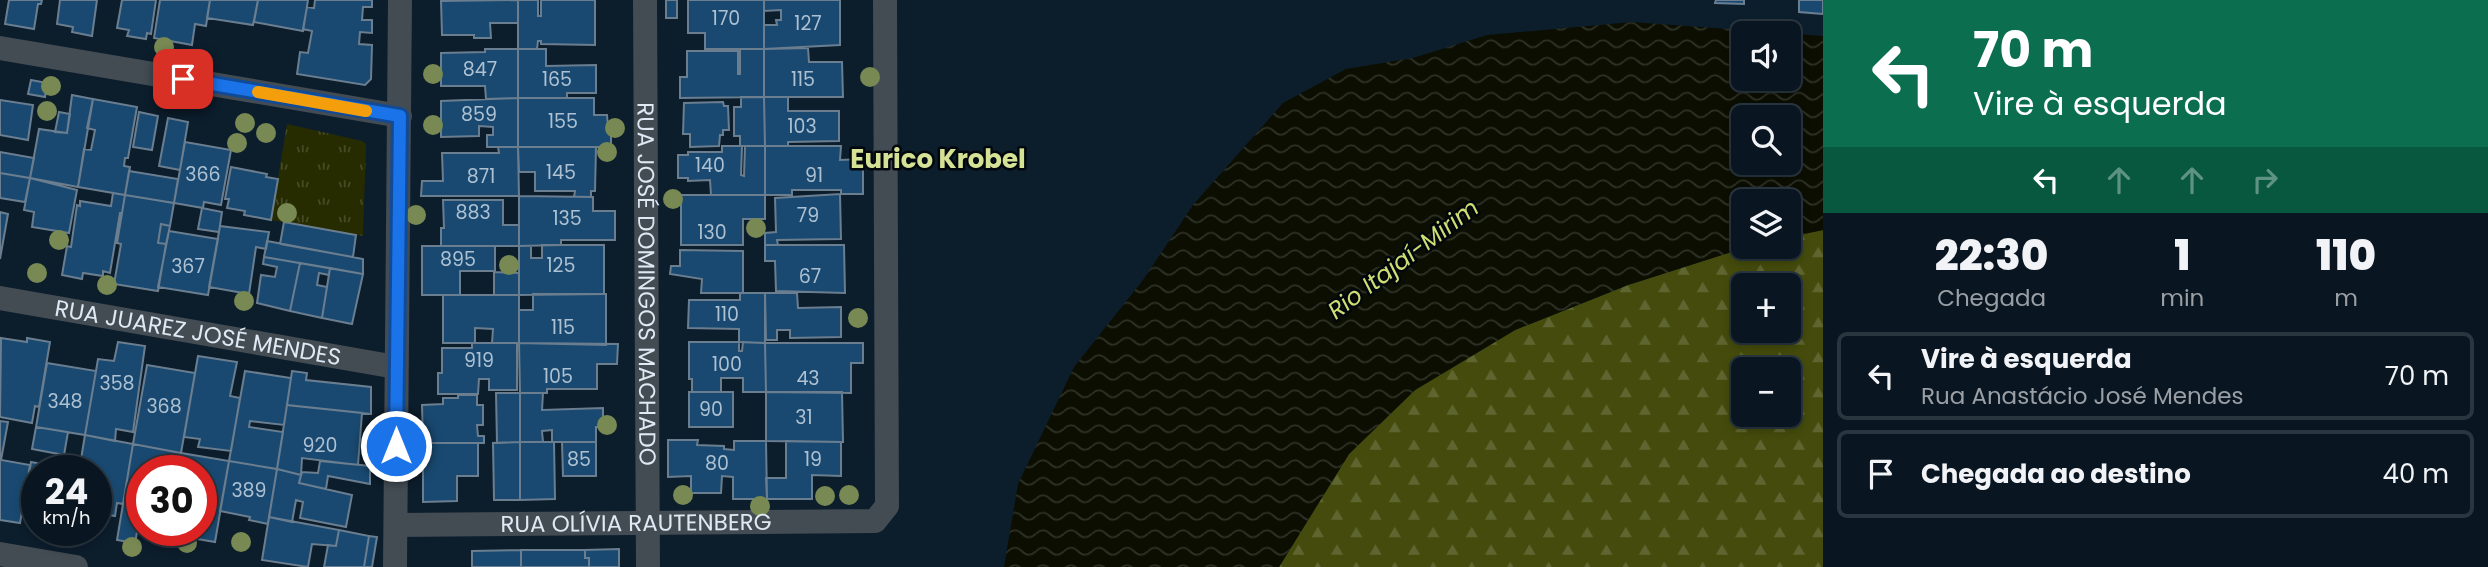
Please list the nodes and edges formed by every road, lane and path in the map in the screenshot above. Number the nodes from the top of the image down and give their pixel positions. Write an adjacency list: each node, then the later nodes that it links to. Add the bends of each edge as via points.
1 (400, 0): 5 (street)
2 (645, 0): 8 (street, RUA JOSÉ DOMINGOS MACHADO)
3 (885, 0): 8 (street, RUA OLÍVIA RAUTENBERG, via 887,506 875,521)
4 (0, 48): 5 (street)
5 (400, 116): 7 (street)
6 (0, 298): 7 (street, RUA JUAREZ JOSÉ MENDES)
7 (396, 367): 9 (street)
8 (648, 523): 9 (street, RUA OLÍVIA RAUTENBERG); 13 (street, RUA JOSÉ DOMINGOS MACHADO)
9 (396, 525): 12 (street)
10 (0, 554): 11 (street)
11 (76, 567)
12 (396, 567)
13 (648, 567)

